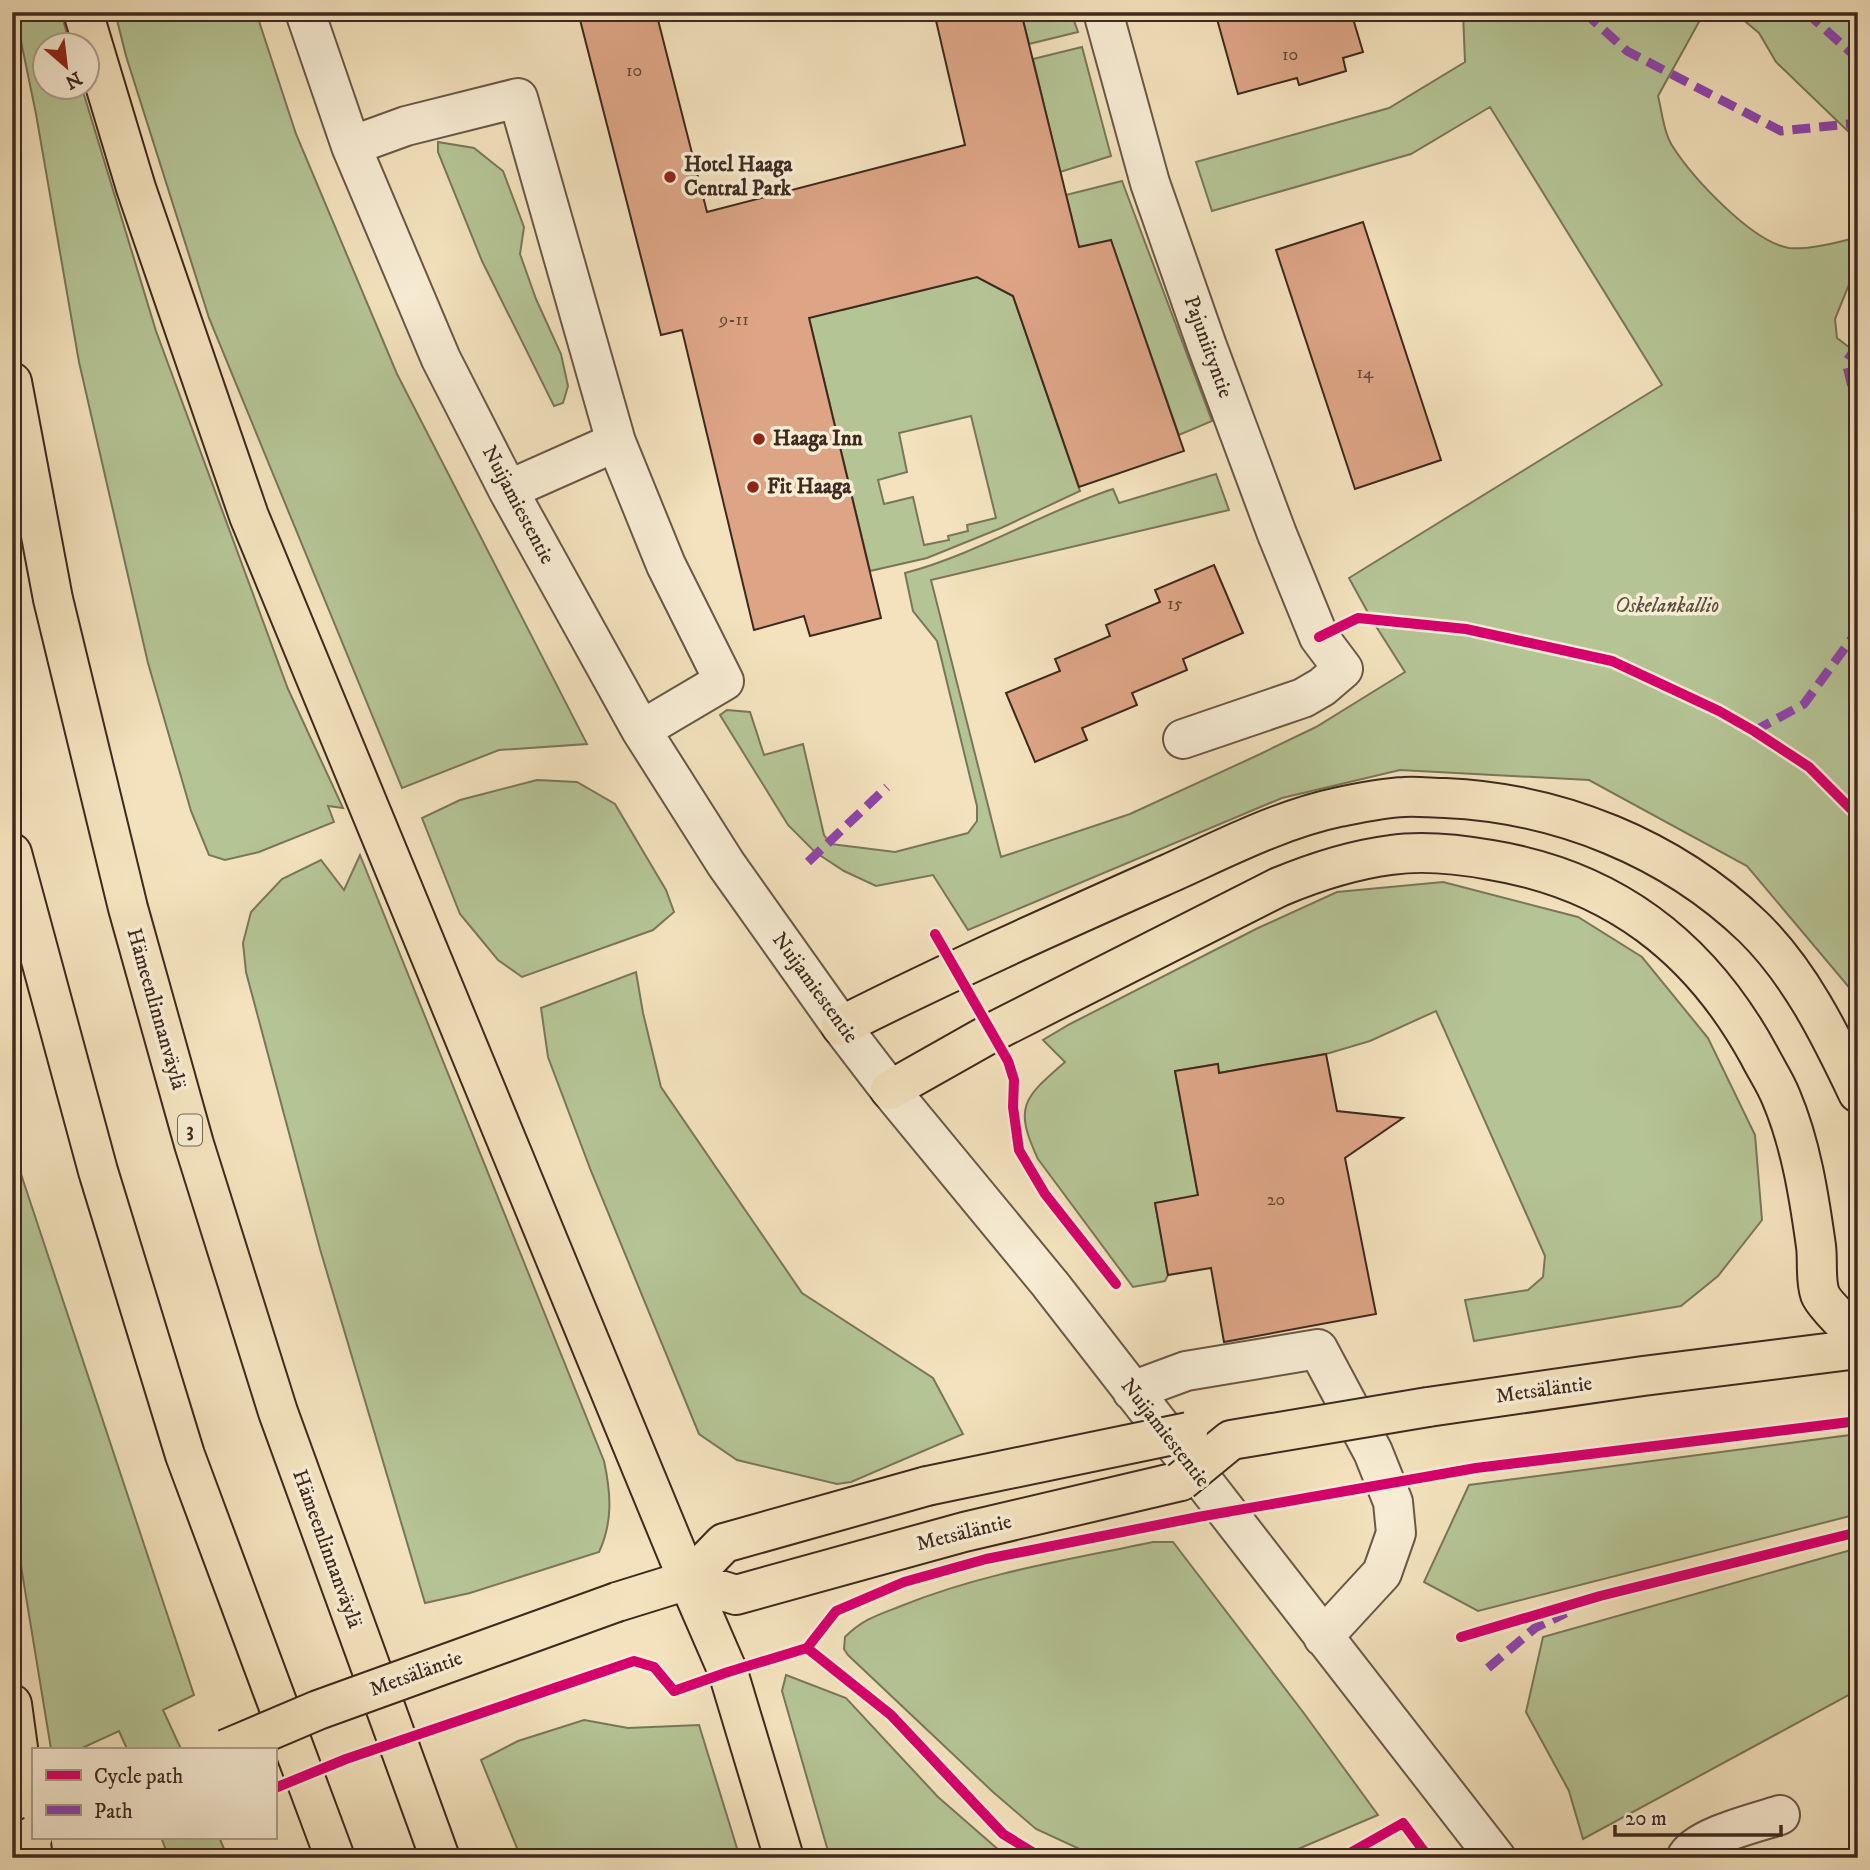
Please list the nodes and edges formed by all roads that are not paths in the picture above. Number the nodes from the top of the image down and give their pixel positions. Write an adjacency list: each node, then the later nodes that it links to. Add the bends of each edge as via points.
1 (83, 12): 18 (main road, via 136,188 249,516)
2 (305, 12): 4 (street, Nuijamiestentie)
3 (1103, 12): 9 (street, Pajuniityntie, via 1150,183 1207,345 1319,637 1343,669 1303,698)
4 (351, 146): 6 (street, via 406,126 519,98); 7 (street, Nuijamiestentie, via 442,359)
5 (12, 382): 27 (main road, Hämeenlinnanväylä / 3, via 53,599 128,908 190,1131 278,1412)
6 (616, 442): 7 (street); 8 (street, via 666,565 724,681)
7 (508, 490): 8 (street, Nuijamiestentie)
8 (642, 730): 11 (street, Nuijamiestentie, via 726,864)
9 (1183, 739)
10 (12, 853): 26 (main road, via 98,1171 185,1455)
11 (841, 1026): 12 (street, Nuijamiestentie); 13 (main road, via 985,954 1282,824 1337,807 1404,797 1465,799 1583,823 1648,851 1703,885 1754,928 1791,971 1829,1032)
12 (890, 1090): 14 (main road, via 991,1033 1317,871 1392,855 1439,852 1518,864 1573,882 1628,908 1690,958 1717,989 1742,1024 1781,1097 1804,1167 1820,1295); 16 (street, Nuijamiestentie)
13 (1858, 1093)
14 (1858, 1338)
15 (1858, 1349): 17 (main road, Metsäläntie, bridge, via 1428,1407)
16 (1132, 1391): 19 (street, Nuijamiestentie); 19 (street, via 1186,1371 1314,1338 1378,1465 1393,1502 1396,1533 1382,1573)
17 (1231, 1440): 18 (main road, Metsäläntie, bridge, via 1188,1432 927,1486 724,1543); 18 (main road, Metsäläntie, bridge, via 1181,1481 964,1532 736,1595)
18 (688, 1580): 21 (main road, Metsäläntie, bridge, via 318,1710); 28 (main road, via 728,1672)
19 (1323, 1637): 29 (street, Nuijamiestentie)
20 (12, 1703): 25 (main road)
21 (228, 1748)
22 (1780, 1815): 30 (street, via 1707,1840)
23 (32, 1836): 24 (main road, bridge)
24 (12, 1846)
25 (33, 1858)
26 (335, 1858)
27 (440, 1858)
28 (784, 1858)
29 (1496, 1858)
30 (1686, 1858)

